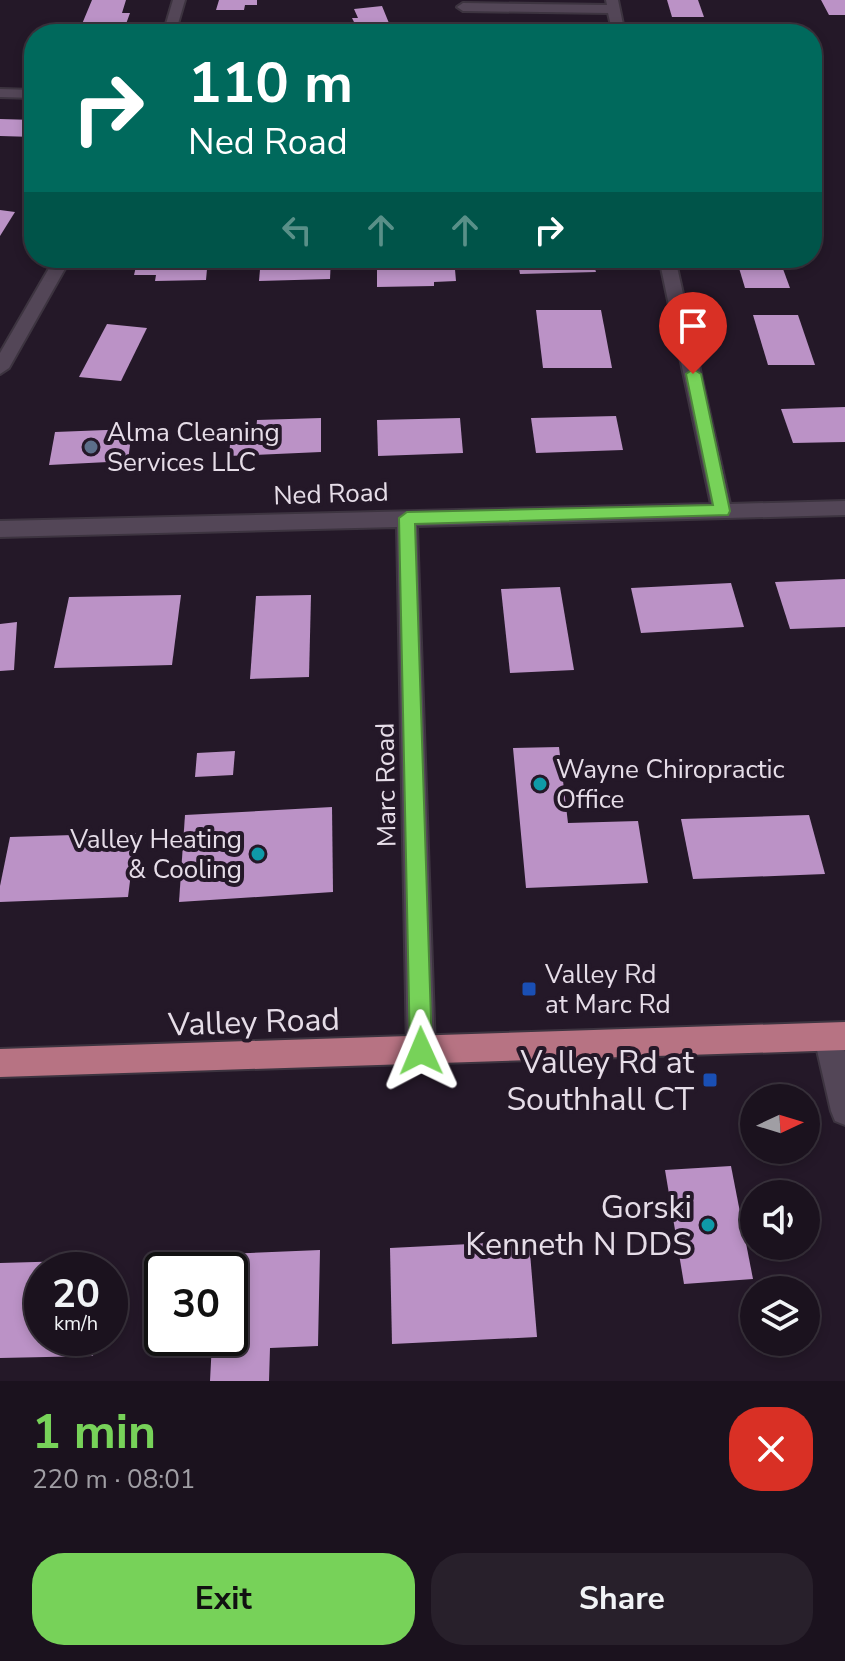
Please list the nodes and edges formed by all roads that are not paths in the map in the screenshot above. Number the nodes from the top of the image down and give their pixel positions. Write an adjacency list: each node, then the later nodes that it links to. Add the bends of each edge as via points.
1 (179, 0): 4 (street)
2 (613, 4): 3 (street); 5 (street)
3 (463, 7)
4 (172, 24)
5 (617, 24)
6 (0, 93): 7 (street)
7 (24, 94)
8 (57, 268): 10 (street)
9 (669, 268): 12 (street)
10 (0, 368)
11 (845, 508): 12 (street, Ned Road)
12 (722, 511): 13 (street, Ned Road)
13 (407, 518): 14 (street, Ned Road); 16 (street, Marc Road)
14 (5, 528)
15 (837, 1036): 16 (main road, Valley Road); 18 (street)
16 (421, 1051): 17 (main road, Valley Road)
17 (0, 1063)
18 (845, 1111)

